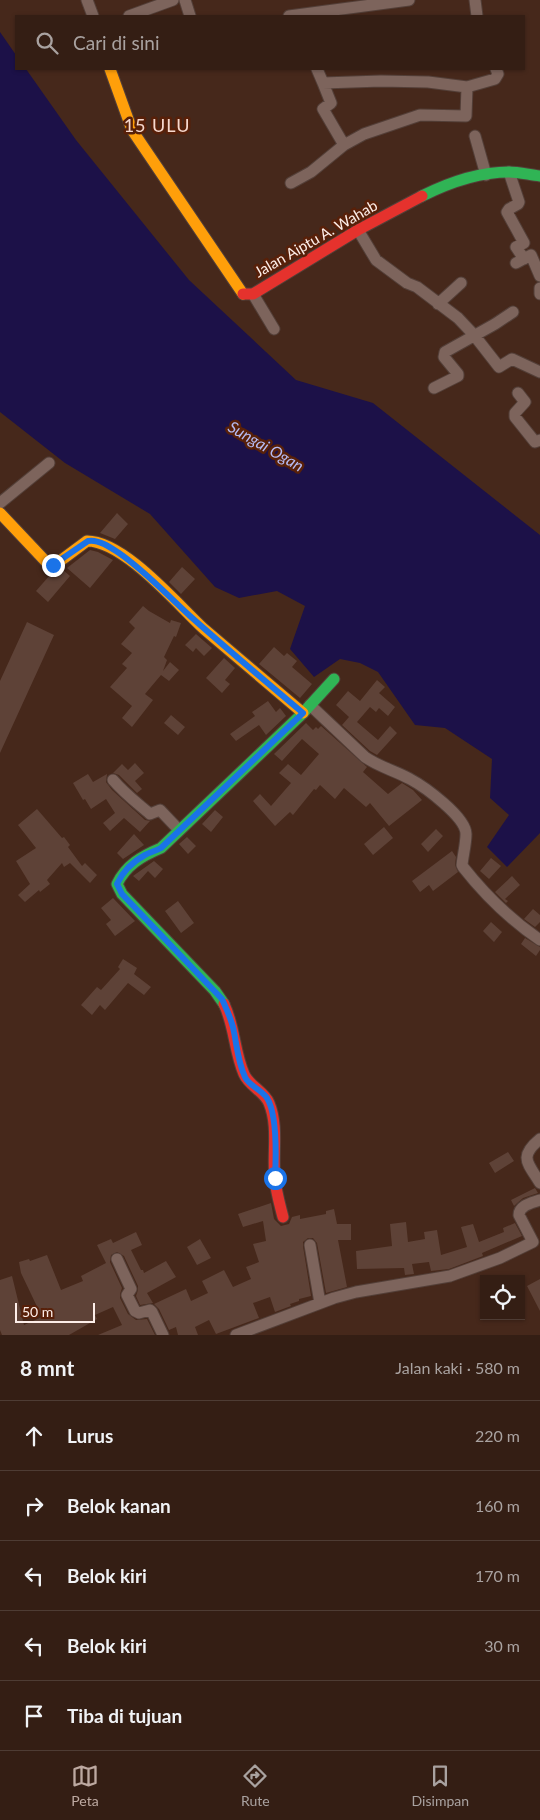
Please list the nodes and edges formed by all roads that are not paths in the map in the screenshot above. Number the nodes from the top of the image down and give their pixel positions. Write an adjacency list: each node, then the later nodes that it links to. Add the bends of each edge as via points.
1 (87, 0): 7 (street)
2 (172, 0): 8 (street)
3 (185, 0): 9 (street)
4 (409, 0): 6 (street)
5 (475, 0): 11 (street)
6 (326, 14): 10 (street)
7 (93, 15)
8 (133, 15)
9 (190, 15)
10 (308, 15)
11 (477, 15)
12 (110, 70): 27 (street, Jalan Aiptu A. Wahab, via 125,115 140,142 241,292)
13 (317, 70): 15 (street)
14 (496, 70): 16 (street, via 495,79)
15 (323, 83): 16 (street, via 428,82); 18 (street, via 331,103 323,109)
16 (468, 87): 18 (street, via 467,115 464,117 420,115 364,134)
17 (475, 136): 20 (street)
18 (344, 145): 22 (street, via 311,172)
19 (509, 172): 20 (street, Jalan Aiptu A. Wahab); 21 (street, Jalan Aiptu A. Wahab); 24 (street, via 519,202 509,209 508,215 524,243 512,250 520,261 531,255)
20 (486, 175): 23 (street, Jalan Aiptu A. Wahab, via 436,189)
21 (540, 176)
22 (291, 183)
23 (358, 230): 27 (street, Jalan Aiptu A. Wahab); 29 (street, via 376,260)
24 (540, 276)
25 (461, 283): 29 (street)
26 (540, 288): 28 (street)
27 (252, 294): 31 (street)
28 (540, 294)
29 (438, 304): 32 (street)
30 (513, 312): 32 (street)
31 (274, 329)
32 (474, 335): 33 (street, via 498,367 512,359); 34 (street, via 445,352 444,357 458,376)
33 (540, 372)
34 (434, 388)
35 (518, 393): 36 (street, via 525,402 515,417 535,442)
36 (540, 440)
37 (49, 463): 38 (street)
38 (0, 503)
39 (0, 513): 41 (street, via 50,566 92,540 118,552 146,573 197,622)
40 (334, 678): 41 (street)
41 (306, 709): 43 (street); 44 (street, via 365,757 410,778 431,792 460,819 466,834 463,858 466,870 503,910)
42 (113, 780): 43 (street, via 126,796 150,814 160,810)
43 (180, 830): 48 (street, via 161,848 130,865 117,886 222,999 230,1016 237,1055 245,1077 269,1102 275,1132 275,1179)
44 (540, 940)
45 (540, 1139): 46 (street, via 526,1155)
46 (540, 1184)
47 (540, 1200): 51 (street, via 519,1211 534,1242 450,1276 356,1292)
48 (283, 1217)
49 (310, 1245): 51 (street)
50 (117, 1259): 53 (street, via 131,1289 127,1295 135,1311 150,1310)
51 (320, 1303): 52 (street)
52 (264, 1330): 54 (street)
53 (162, 1335)
54 (236, 1335)

